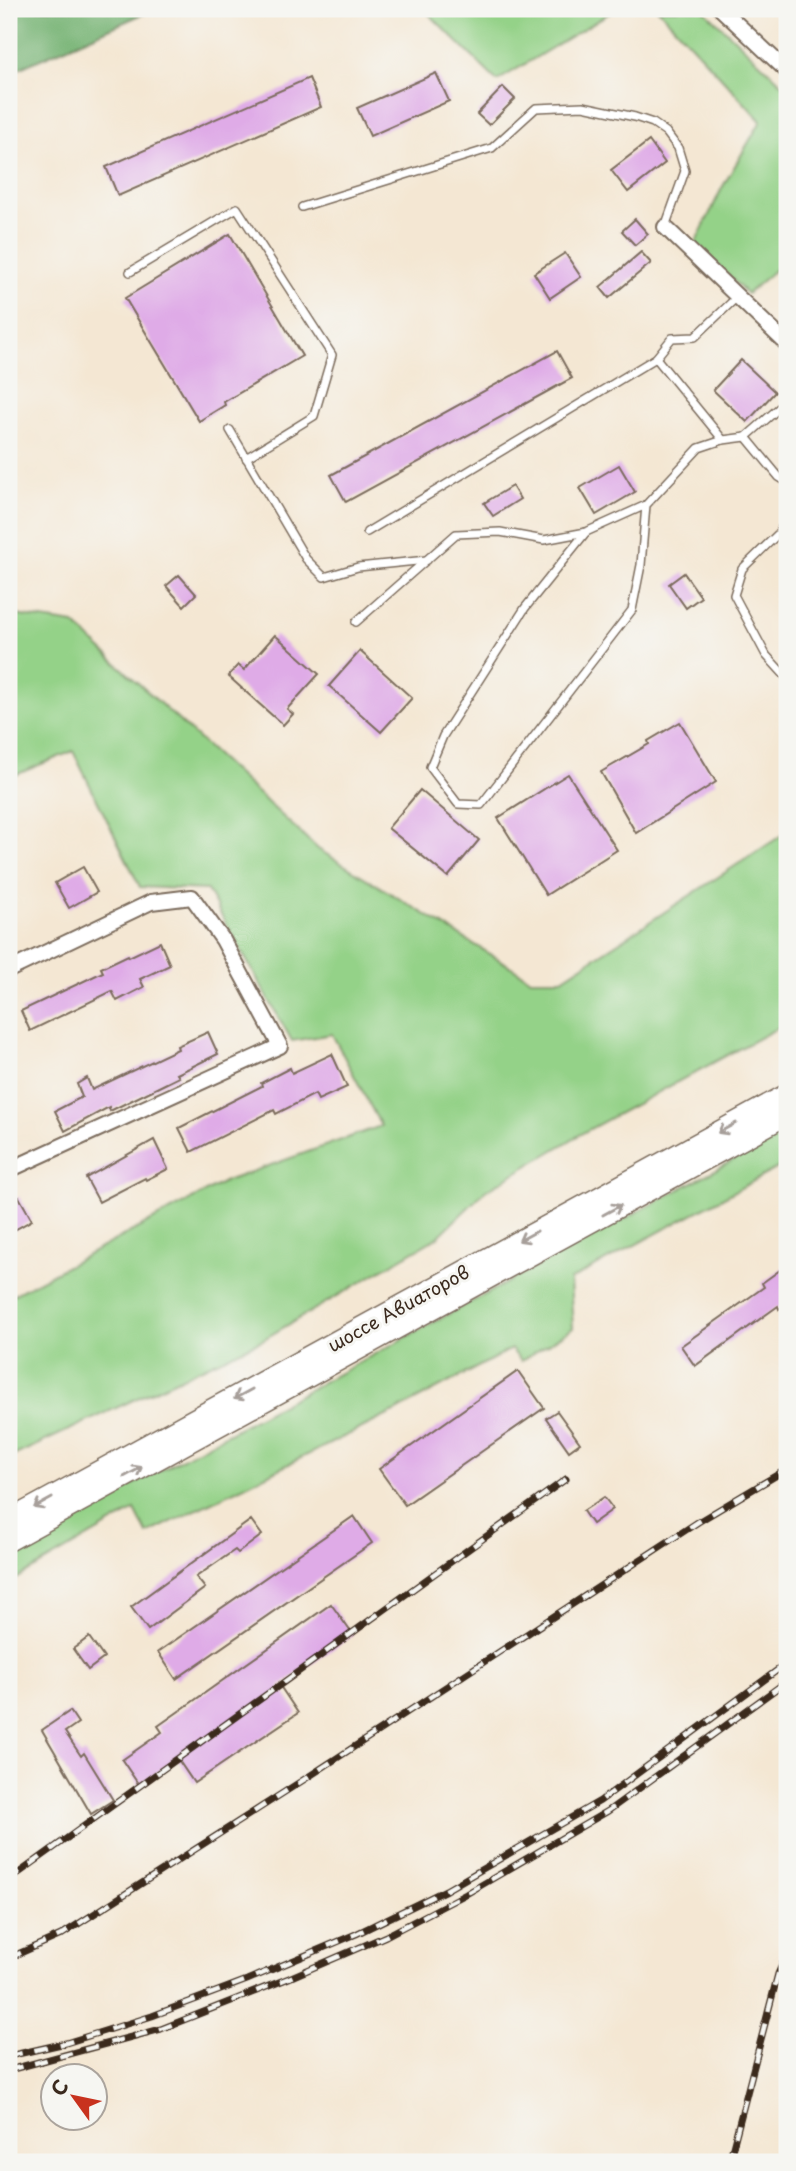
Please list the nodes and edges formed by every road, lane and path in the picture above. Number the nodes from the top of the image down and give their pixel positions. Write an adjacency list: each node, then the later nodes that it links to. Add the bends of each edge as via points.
1 (721, 9): 2 (street)
2 (787, 71)
3 (302, 207): 4 (lane, via 492,148 536,108 583,106 653,123 678,148 685,171)
4 (665, 227): 6 (street)
5 (130, 272): 13 (lane, via 237,208 332,355 314,416)
6 (738, 297): 7 (street); 8 (lane, via 695,337 672,338)
7 (787, 344)
8 (656, 358): 12 (lane); 17 (lane)
9 (787, 401): 11 (lane)
10 (230, 430): 13 (lane)
11 (746, 437): 12 (lane); 14 (lane)
12 (723, 440): 15 (lane, via 699,448)
13 (247, 457): 19 (lane, via 306,559 324,577)
14 (787, 482)
15 (646, 505): 18 (lane); 18 (lane, via 632,610 481,806 458,804 430,767 443,736 525,608)
16 (787, 518): 21 (lane, via 779,533 742,569 734,595 766,655)
17 (367, 532)
18 (586, 532): 19 (lane, via 544,540 500,533 456,534)
19 (427, 560): 20 (lane)
20 (356, 622)
21 (787, 678)
22 (9, 970): 25 (street, via 150,902 192,897 223,940 279,1046)
23 (787, 1095): 26 (main road, шоссе Авиаторов, one-way to 26)
24 (787, 1114): 27 (main road, шоссе Авиаторов, one-way to 24)
25 (9, 1170)
26 (9, 1521)
27 (9, 1540)

